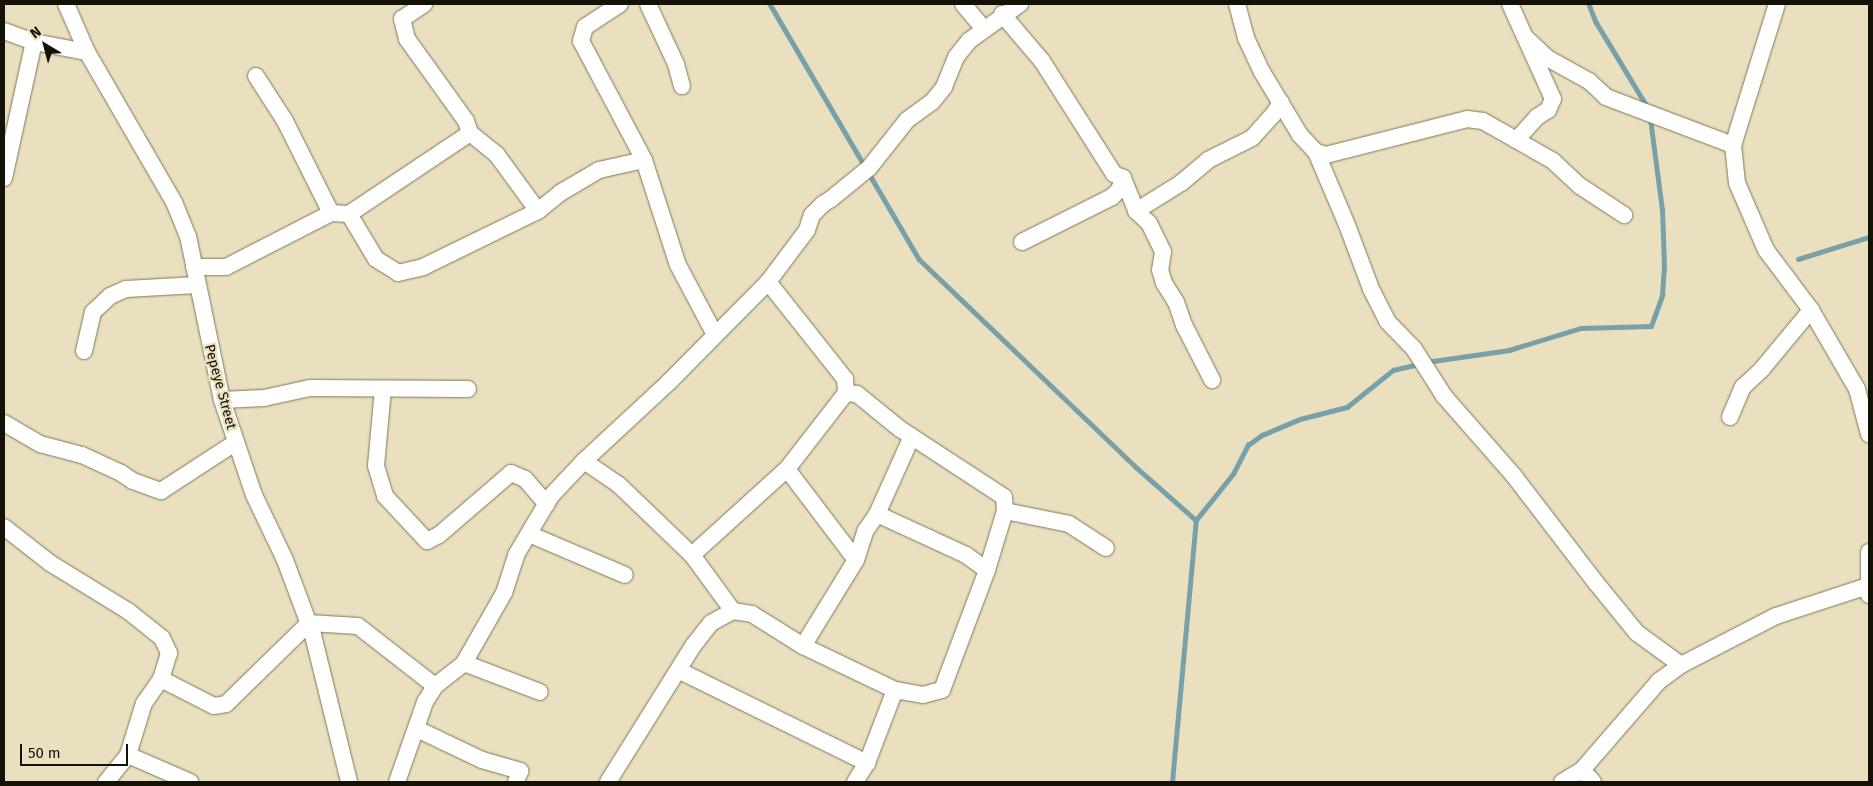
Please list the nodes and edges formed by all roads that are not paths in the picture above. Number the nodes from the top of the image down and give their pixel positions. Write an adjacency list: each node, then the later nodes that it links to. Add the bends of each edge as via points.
1 (66, 4): 14 (street, Pepeye Street)
2 (424, 4): 19 (street, via 402,20 407,39 466,121)
3 (620, 4): 23 (street, via 584,27 581,41)
4 (648, 4): 17 (street, via 676,64)
5 (963, 4): 11 (street)
6 (1020, 4): 10 (street)
7 (1237, 4): 18 (street, via 1246,38)
8 (1510, 4): 15 (street, via 1525,37)
9 (1777, 4): 21 (street)
10 (1002, 14): 11 (street); 25 (street, via 1042,61 1114,174)
11 (984, 29): 33 (street, via 956,57 944,87 932,102 907,120 869,168 812,215 806,230)
12 (4, 31): 13 (street)
13 (34, 42): 14 (street); 24 (street)
14 (86, 52): 32 (street, Pepeye Street, via 174,202 188,236)
15 (1544, 65): 20 (street, via 1553,99 1548,110); 21 (street, via 1589,81 1606,97)
16 (256, 76): 28 (street, via 285,121)
17 (682, 86)
18 (1281, 102): 22 (street, via 1300,135); 27 (street, via 1252,138 1208,160 1181,183)
19 (470, 133): 26 (street, via 497,155); 29 (street)
20 (1516, 140): 22 (street, via 1482,121 1467,119 1326,155); 30 (street, via 1553,161 1580,186)
21 (1733, 145): 35 (street, via 1736,183 1749,215 1766,250)
22 (1316, 152): 66 (street, via 1387,321 1414,349 1444,396 1514,476 1638,633)
23 (644, 160): 26 (street, via 599,170 560,193); 36 (street, via 678,265)
24 (4, 178)
25 (1123, 178): 27 (street); 31 (street, via 1119,190 1112,197)
26 (538, 211): 29 (street, via 423,267 398,274 376,259)
27 (1136, 211): 38 (street, via 1149,223 1163,252 1160,270 1164,283)
28 (331, 213): 29 (street); 32 (street, via 226,267)
29 (350, 214)
30 (1624, 215)
31 (1022, 242)
32 (194, 267): 34 (street, Pepeye Street)
33 (768, 282): 36 (street); 41 (street, via 845,379)
34 (197, 285): 37 (street, via 126,289 110,296 94,312); 42 (street, Pepeye Street)
35 (1811, 310): 43 (street, via 1743,388); 45 (street, via 1857,389)
36 (715, 335): 48 (street)
37 (84, 352)
38 (1212, 380)
39 (383, 389): 40 (street); 42 (street, via 310,388 264,398); 50 (street, via 376,466 385,496 426,541 439,535 511,473 525,479)
40 (468, 389)
41 (846, 393): 46 (street, via 857,394); 49 (street)
42 (222, 400): 47 (street, Pepeye Street)
43 (1730, 417)
44 (4, 423): 47 (street, via 40,444 82,455 133,482 162,491)
45 (1869, 434)
46 (912, 436): 51 (street, via 1004,497); 52 (street)
47 (235, 443): 63 (street, Pepeye Street)
48 (584, 461): 50 (street); 57 (street, via 619,485)
49 (787, 469): 57 (street); 58 (street)
50 (547, 504): 54 (street)
51 (1005, 511): 55 (street, via 1069,524); 59 (street)
52 (877, 514): 58 (street, via 866,530); 59 (street, via 966,555)
53 (4, 527): 68 (street, via 50,563 128,612 162,638 169,652)
54 (529, 534): 60 (street); 65 (street, via 516,555 504,593)
55 (1106, 548)
56 (1869, 552): 61 (street)
57 (692, 555): 62 (street)
58 (856, 560): 64 (street)
59 (987, 570): 70 (street, via 942,690 923,695)
60 (625, 575)
61 (1869, 590): 66 (street, via 1776,616)
62 (733, 611): 64 (street, via 752,614); 67 (street, via 711,623)
63 (309, 623): 68 (street, via 226,704 214,706); 69 (street, via 358,626); 78 (street, Pepeye Street)
64 (803, 646): 70 (street)
65 (464, 664): 69 (street); 71 (street)
66 (1682, 665): 75 (street, via 1659,681)
67 (678, 670): 74 (street); 81 (street)
68 (161, 679): 73 (street, via 144,703)
69 (435, 686): 72 (street, via 425,702)
70 (895, 690): 74 (street)
71 (540, 692)
72 (417, 728): 79 (street); 80 (street, via 482,760 520,772)
73 (128, 755): 76 (street); 77 (street)
74 (867, 763): 82 (street)
75 (1587, 776): 83 (street)
76 (106, 782)
77 (190, 782)
78 (349, 782)
79 (397, 782)
80 (516, 782)
81 (608, 782)
82 (855, 782)
83 (1562, 782)

